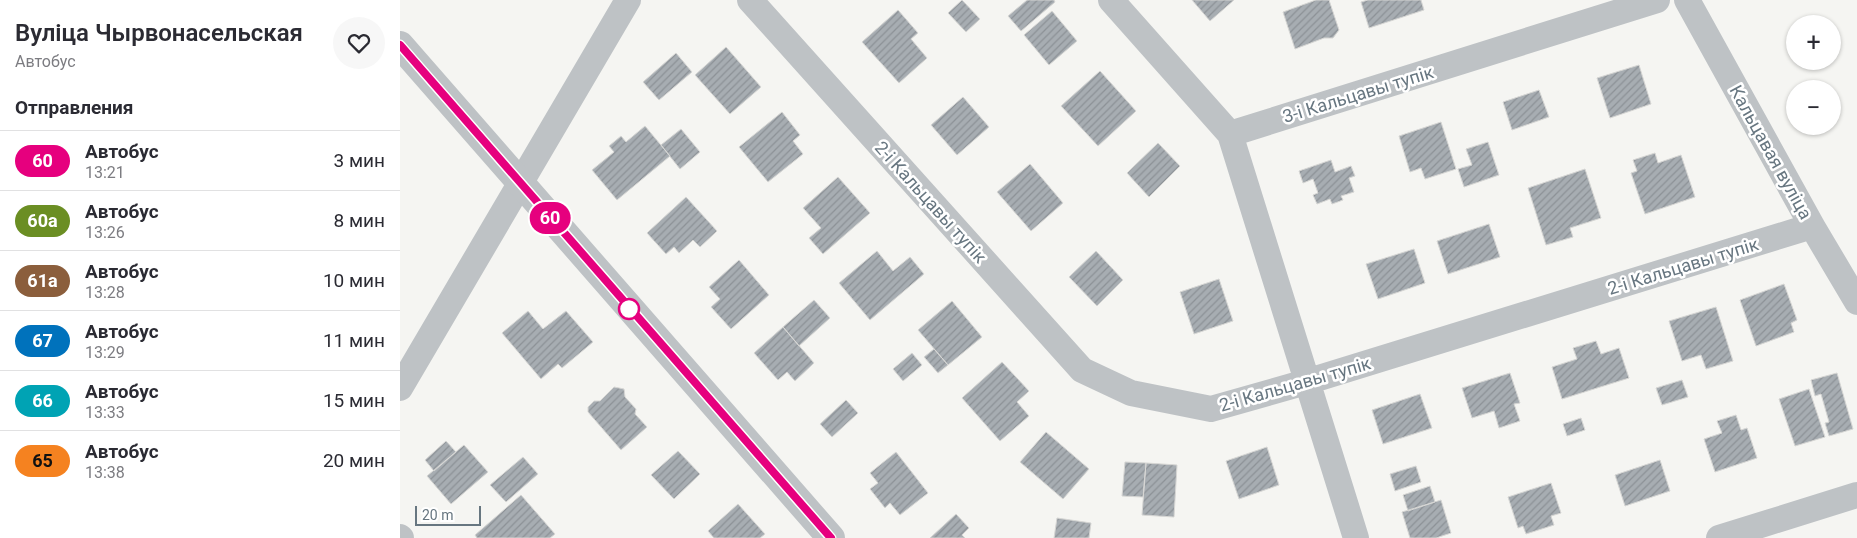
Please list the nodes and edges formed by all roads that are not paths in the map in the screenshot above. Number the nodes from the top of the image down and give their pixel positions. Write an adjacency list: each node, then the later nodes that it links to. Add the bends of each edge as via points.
1 (628, 0): 8 (street)
2 (750, 0): 11 (street, 2-і Кальцавы тупік, via 1082,370 1130,393 1211,409)
3 (1111, 0): 7 (street)
4 (1656, 0): 7 (street, 3-і Кальцавы тупік)
5 (1687, 0): 9 (street, Кальцавая вуліца)
6 (400, 45): 8 (street)
7 (1230, 134): 11 (street)
8 (521, 184): 12 (street); 14 (street)
9 (1812, 226): 10 (street, Кальцавая вуліца); 11 (street, 2-і Кальцавы тупік)
10 (1857, 302)
11 (1306, 382): 15 (street)
12 (400, 388)
13 (1857, 495): 16 (street)
14 (831, 538)
15 (1356, 538)
16 (1719, 538)

